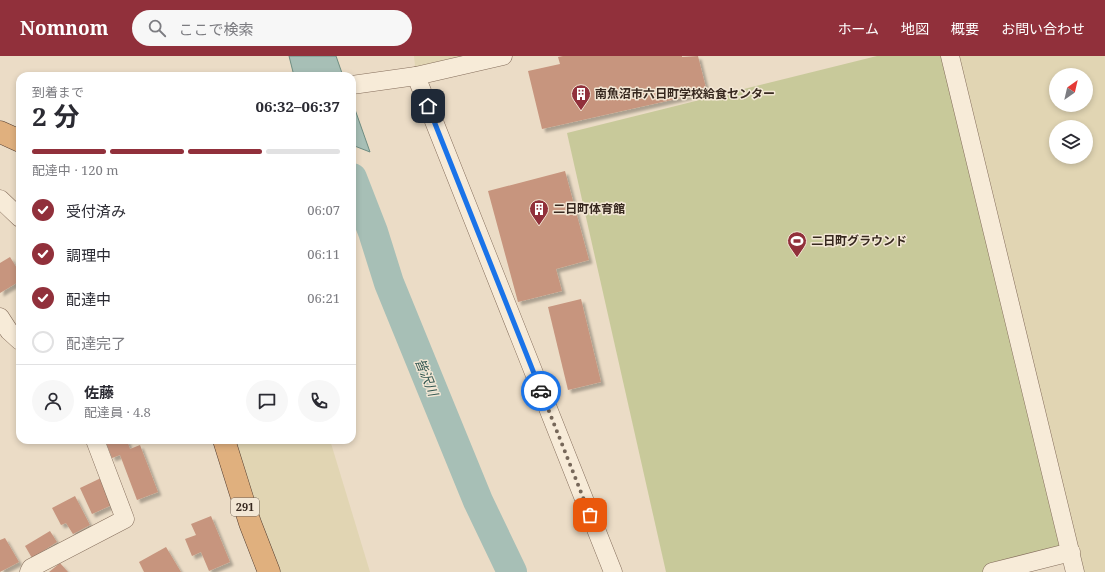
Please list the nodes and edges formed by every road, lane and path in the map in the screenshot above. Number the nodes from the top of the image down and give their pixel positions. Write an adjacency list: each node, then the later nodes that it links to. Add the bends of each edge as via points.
1 (503, 56): 3 (street)
2 (950, 56): 11 (street)
3 (416, 76): 4 (street); 14 (street)
4 (356, 84)
5 (0, 132): 6 (highway)
6 (16, 139)
7 (0, 199): 8 (street)
8 (16, 214)
9 (97, 444): 12 (street, via 125,519 31,568)
10 (225, 444): 13 (highway, 291, via 250,523)
11 (1070, 552): 15 (street); 16 (street)
12 (29, 572)
13 (269, 572)
14 (613, 572)
15 (992, 572)
16 (1075, 572)

